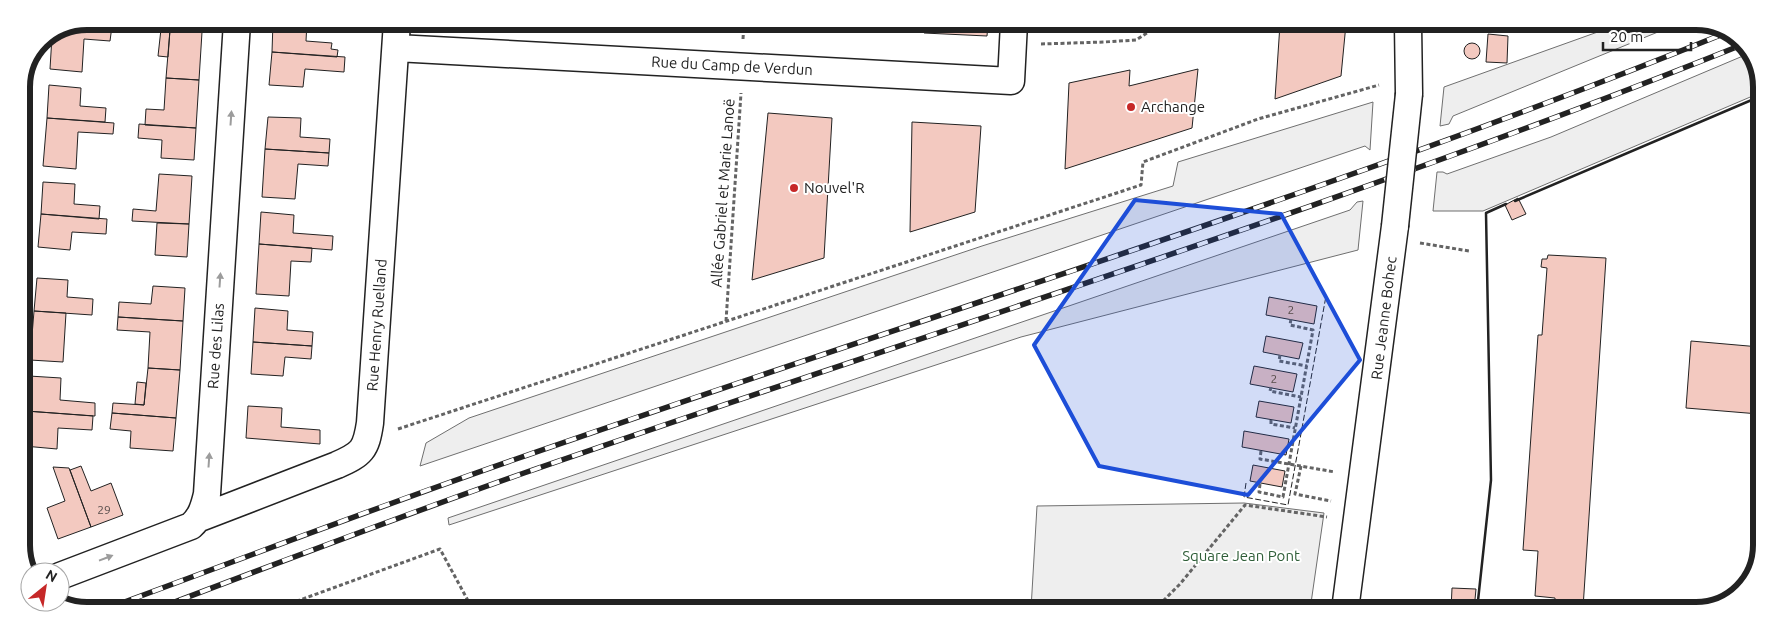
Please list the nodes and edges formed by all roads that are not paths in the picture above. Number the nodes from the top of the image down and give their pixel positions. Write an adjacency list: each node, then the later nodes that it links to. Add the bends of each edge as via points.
1 (236, 30): 6 (street, Rue des Lilas, one-way to 1, via 206,494)
2 (397, 30): 5 (street, Rue Henry Ruelland)
3 (1408, 30): 8 (street, Rue Jeanne Bohec, bridge, via 1408,94 1395,226)
4 (1013, 34): 5 (street, Rue du Camp de Verdun, via 1011,81)
5 (396, 48): 6 (street, Rue Henry Ruelland, via 368,439 355,457)
6 (200, 518): 7 (street, one-way to 6, via 192,526)
7 (70, 572)
8 (1346, 602)

